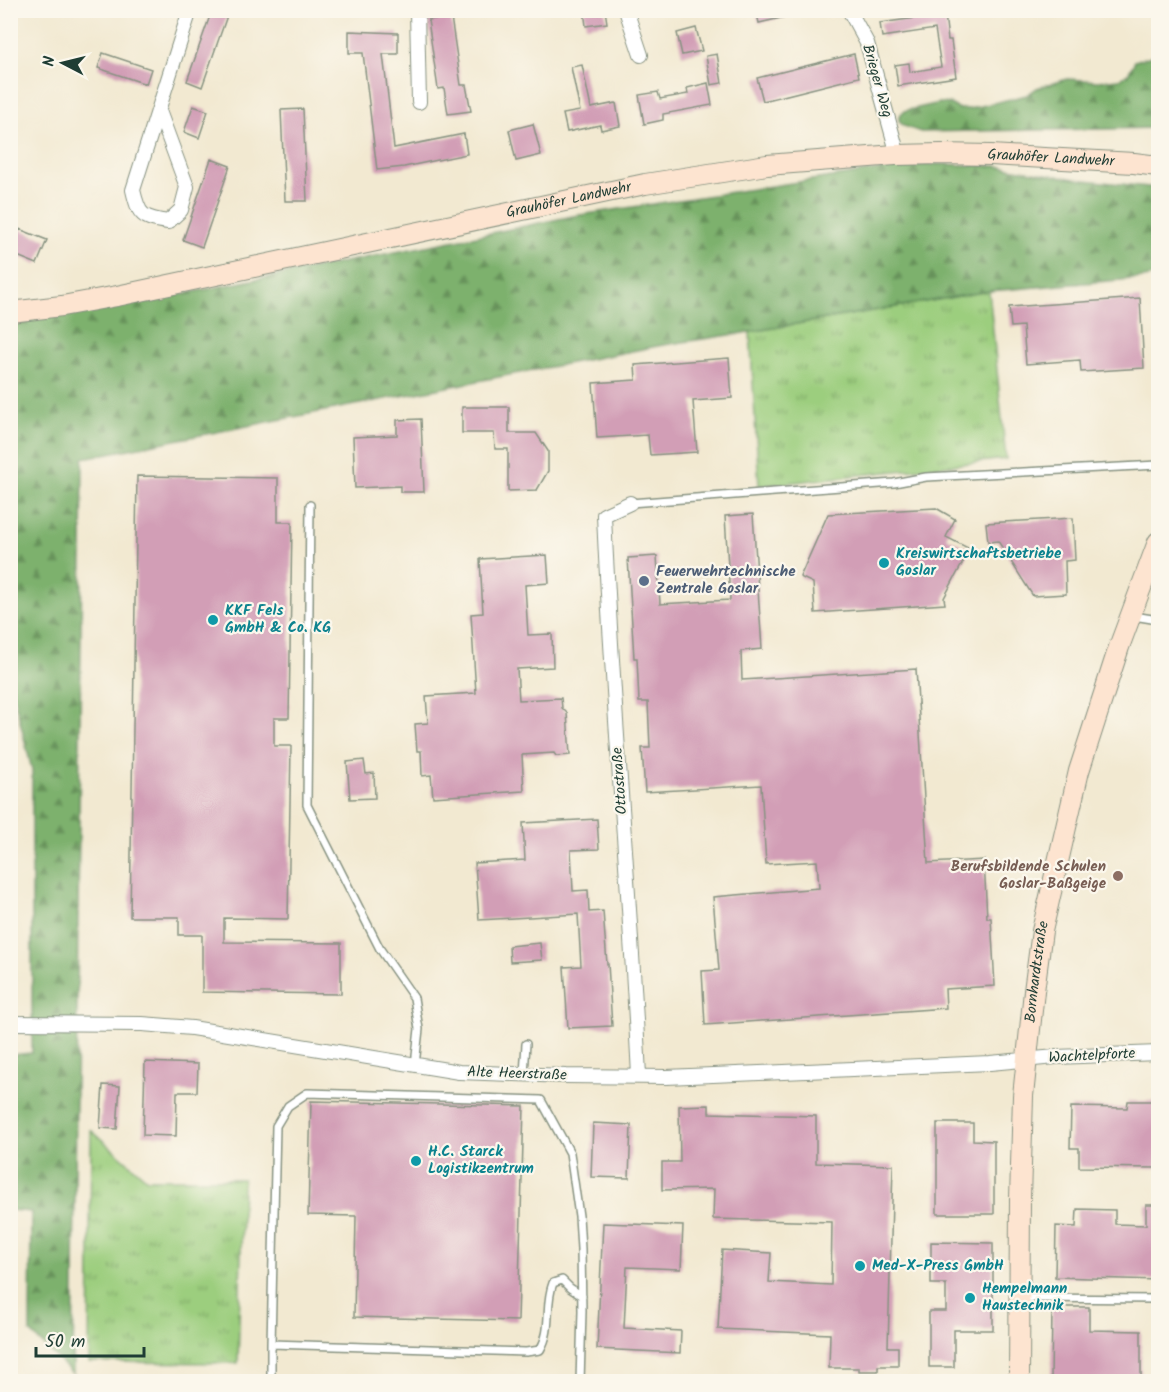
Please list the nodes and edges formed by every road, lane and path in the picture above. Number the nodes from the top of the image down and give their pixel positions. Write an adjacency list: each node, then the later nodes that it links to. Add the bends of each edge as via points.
1 (190, 10): 7 (street)
2 (417, 10): 6 (street)
3 (626, 10): 5 (street)
4 (849, 10): 8 (street, Brieger Weg, via 867,43)
5 (641, 55)
6 (419, 102)
7 (159, 111): 7 (street, via 133,190 137,209 150,219 168,222 181,210 187,187)
8 (896, 155): 10 (street, Grauhöfer Landwehr, via 991,155); 12 (street, Grauhöfer Landwehr, via 767,165 645,184 173,285)
9 (1158, 162): 10 (street, Grauhöfer Landwehr)
10 (1134, 163): 11 (street, Grauhöfer Landwehr)
11 (1158, 166)
12 (10, 312)
13 (1158, 465): 14 (lane, via 926,477 894,483)
14 (630, 503): 25 (street, Ottostraße, via 604,515)
15 (310, 505): 23 (lane, via 307,805 380,949 414,998 419,1029)
16 (1158, 542): 17 (street, Bornhardtstraße)
17 (1131, 615): 18 (lane); 22 (street, Bornhardtstraße, via 1078,771 1042,931)
18 (1158, 620)
19 (10, 1023): 23 (street, Alte Heerstraße, via 192,1028)
20 (526, 1044): 24 (lane)
21 (1158, 1053): 22 (street, Wachtelpforte)
22 (1026, 1060): 25 (street, Alte Heerstraße); 27 (street, Bornhardtstraße)
23 (415, 1065): 24 (street, Alte Heerstraße)
24 (524, 1075): 25 (street, Alte Heerstraße)
25 (639, 1076)
26 (582, 1296): 29 (lane, via 562,1280 553,1283 546,1339 540,1350); 29 (lane, via 579,1216 570,1153 541,1100 307,1093 288,1106 276,1126); 31 (lane)
27 (1020, 1298): 28 (lane); 32 (street, Bornhardtstraße)
28 (1158, 1299)
29 (271, 1344): 30 (lane)
30 (271, 1382)
31 (580, 1382)
32 (1019, 1382)

